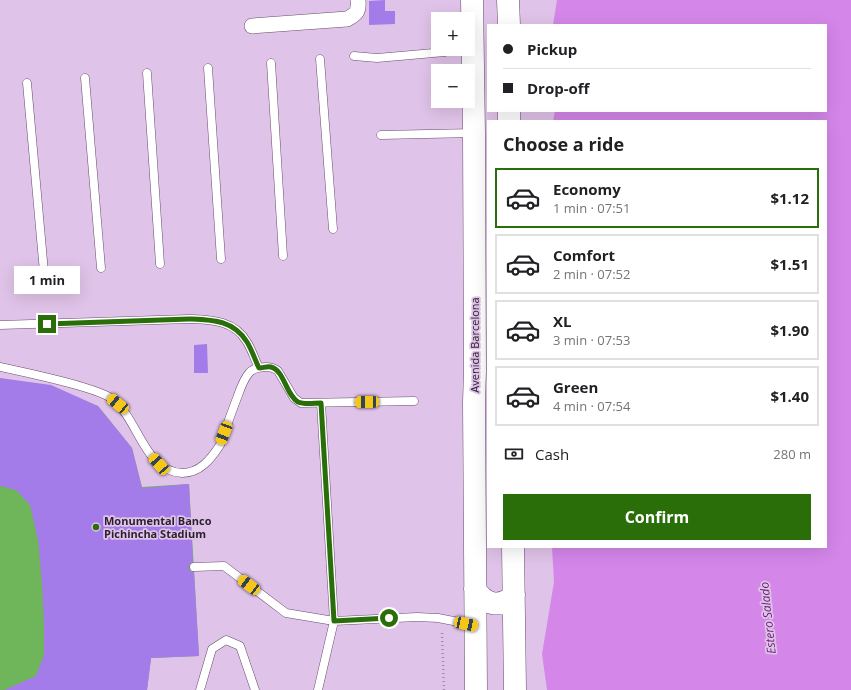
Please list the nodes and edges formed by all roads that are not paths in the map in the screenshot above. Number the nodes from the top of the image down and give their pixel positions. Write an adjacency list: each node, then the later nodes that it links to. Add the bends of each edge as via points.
1 (358, 0): 5 (street, via 355,15 347,19)
2 (472, 0): 14 (main road, Avenida Barcelona)
3 (508, 0): 4 (main road)
4 (509, 24)
5 (252, 26)
6 (431, 53): 7 (lane, via 377,58)
7 (354, 56)
8 (320, 59): 16 (lane)
9 (271, 63): 17 (lane)
10 (208, 68): 18 (lane)
11 (147, 73): 19 (lane)
12 (86, 78): 20 (lane)
13 (27, 83): 21 (lane)
14 (474, 132): 15 (lane); 25 (main road, Avenida Barcelona)
15 (381, 135)
16 (333, 229)
17 (283, 256)
18 (221, 259)
19 (160, 264)
20 (101, 268)
21 (44, 272)
22 (0, 325): 24 (lane, via 189,319 219,322 235,328 241,334)
23 (0, 368): 24 (lane, via 56,379 99,392 110,398 124,412 159,464 168,470 187,473 195,471 215,453 243,383 249,372)
24 (259, 368): 28 (lane, via 271,367 278,371 297,401)
25 (482, 377): 26 (main road, Avenida Barcelona)
26 (481, 397): 31 (main road, Avenida Barcelona)
27 (414, 401): 28 (lane)
28 (321, 403): 33 (lane)
29 (513, 548): 32 (main road)
30 (194, 567): 33 (lane, via 224,566 286,613)
31 (475, 589): 32 (main road, via 486,601 494,604 502,603); 34 (main road, Avenida Barcelona)
32 (514, 595): 35 (main road)
33 (334, 621): 34 (lane, via 417,617 438,618); 38 (lane)
34 (475, 626): 35 (main road, via 480,620 495,616 508,621); 39 (main road, Avenida Barcelona)
35 (514, 628): 40 (main road)
36 (200, 690): 37 (lane, via 212,649 226,640 240,646)
37 (255, 690)
38 (318, 690)
39 (476, 690)
40 (515, 690)

